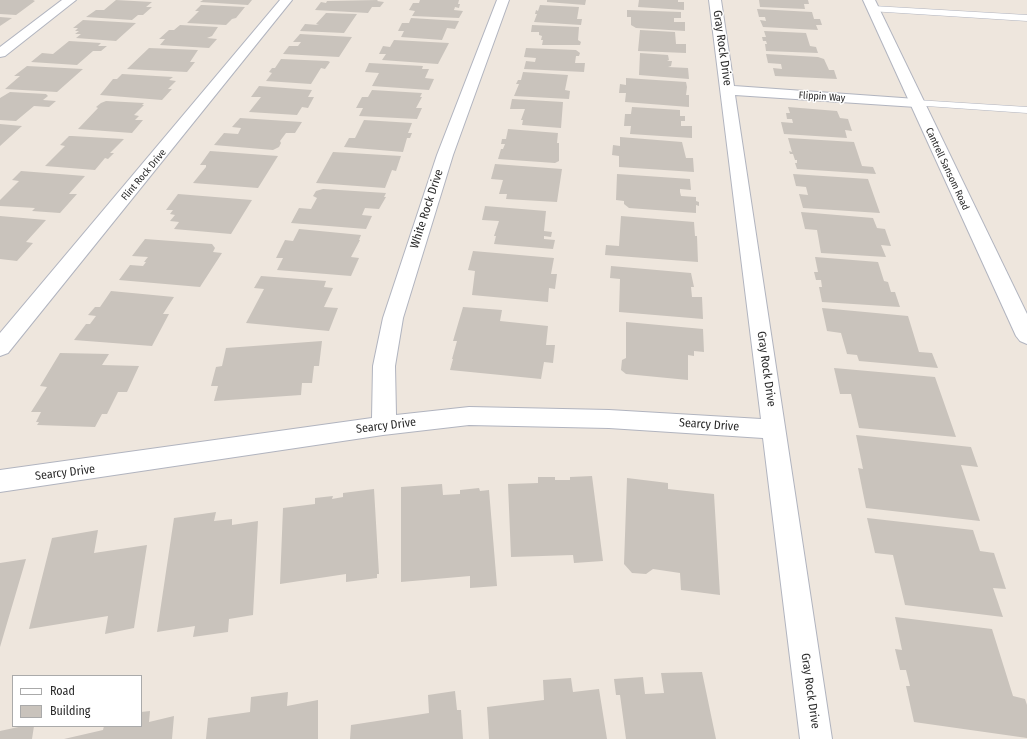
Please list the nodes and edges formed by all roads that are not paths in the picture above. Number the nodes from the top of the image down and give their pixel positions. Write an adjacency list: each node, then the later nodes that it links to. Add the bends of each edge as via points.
1 (70, 0): 7 (street)
2 (286, 0): 12 (street, Flint Rock Drive)
3 (503, 0): 13 (street, White Rock Drive, via 444,155 393,318 384,366)
4 (715, 0): 8 (street, Gray Rock Drive)
5 (871, 5): 6 (lane); 9 (street, Cantrell Sansom Road)
6 (1027, 18)
7 (0, 53)
8 (728, 90): 9 (street, Flippin Way); 14 (street, Gray Rock Drive)
9 (916, 103): 10 (lane); 11 (street, Cantrell Sansom Road)
10 (1027, 110)
11 (1027, 336)
12 (0, 348)
13 (383, 426): 14 (street, Searcy Drive, via 469,416 512,416); 15 (street, Searcy Drive)
14 (775, 429): 16 (street, Gray Rock Drive)
15 (0, 481)
16 (816, 739)

